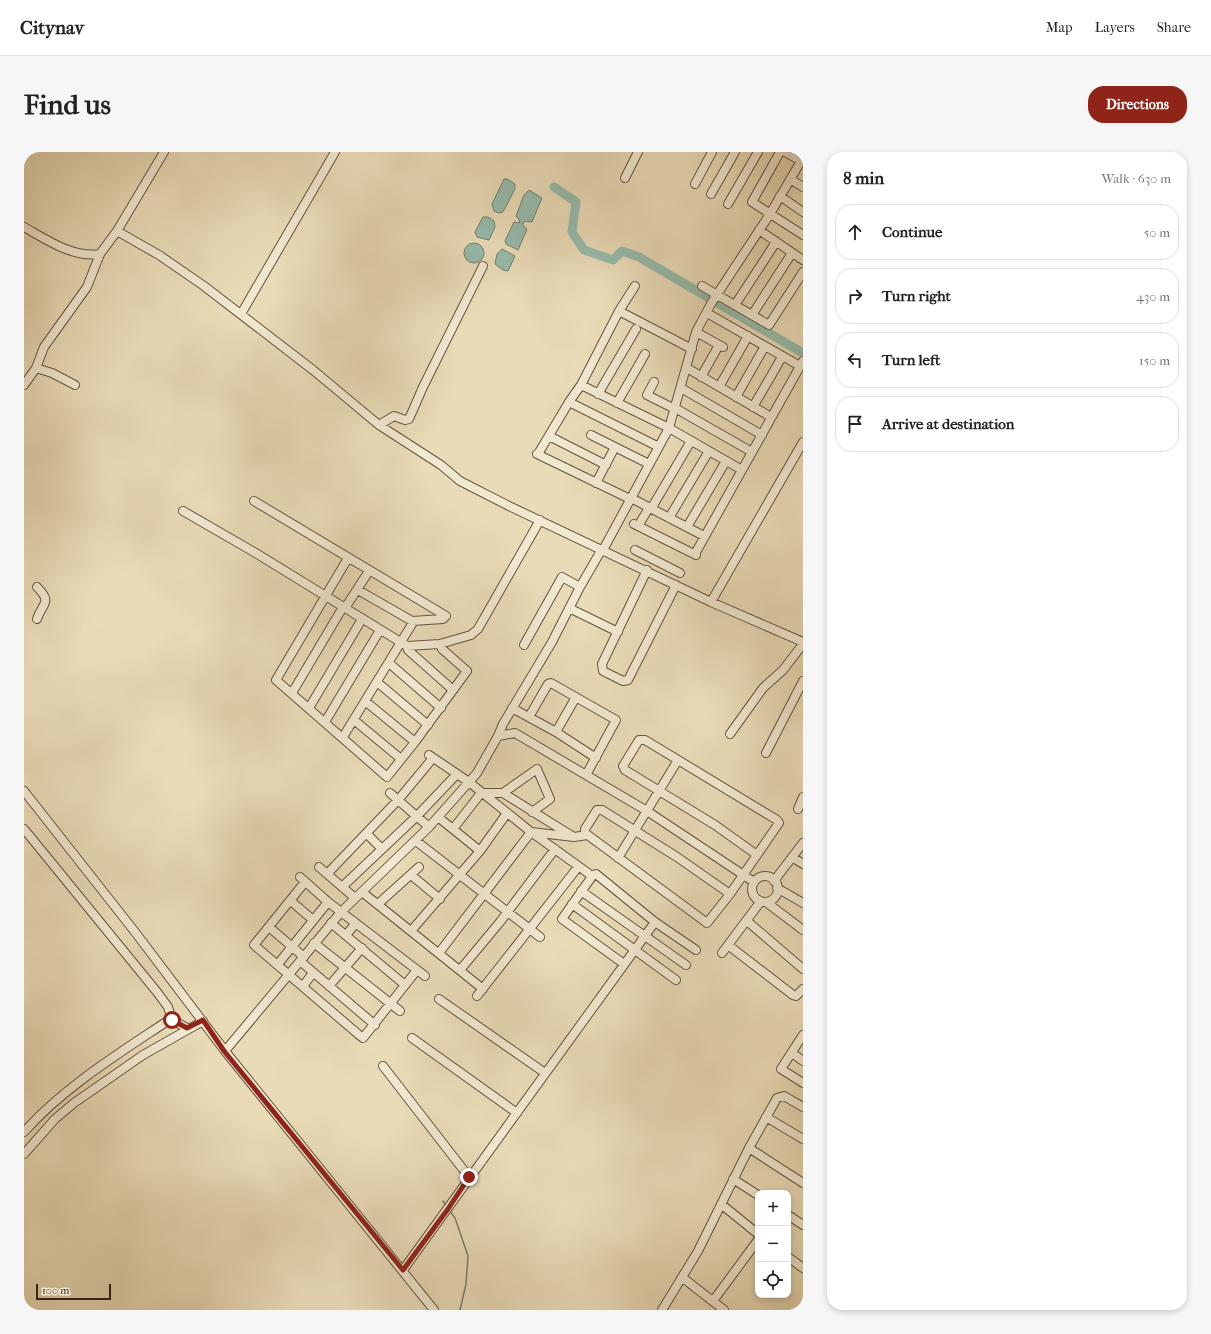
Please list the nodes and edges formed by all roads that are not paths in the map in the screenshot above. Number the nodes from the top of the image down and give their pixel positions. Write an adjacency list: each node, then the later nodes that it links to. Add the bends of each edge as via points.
1 (164, 152): 20 (street)
2 (335, 152): 35 (street)
3 (638, 152): 10 (street)
4 (712, 152): 12 (street)
5 (735, 152): 14 (street)
6 (758, 152): 16 (street)
7 (780, 152): 18 (street, via 752,202)
8 (785, 152): 9 (street)
9 (802, 159): 11 (street)
10 (625, 178)
11 (790, 179): 13 (street); 15 (street)
12 (695, 184)
13 (803, 187)
14 (711, 194)
15 (780, 196): 17 (street); 18 (street)
16 (728, 204)
17 (803, 212)
18 (770, 214): 21 (street); 22 (street)
19 (24, 227): 25 (street, via 74,253 89,256)
20 (117, 230): 25 (street); 35 (street, via 189,275)
21 (759, 230): 23 (street); 31 (street)
22 (803, 236)
23 (776, 242): 24 (street); 32 (street)
24 (792, 253): 26 (street); 36 (street)
25 (100, 254): 45 (street, via 87,287 44,346)
26 (803, 260)
27 (483, 266): 61 (street, via 423,387 410,419 407,421 394,416)
28 (803, 272): 36 (street, via 769,325)
29 (635, 286): 33 (street)
30 (702, 286): 31 (street)
31 (715, 298): 32 (street); 34 (street)
32 (735, 305): 36 (street)
33 (619, 311): 41 (street); 51 (street)
34 (707, 313): 38 (street); 39 (street)
35 (241, 314): 61 (street)
36 (752, 315)
37 (636, 329): 54 (street)
38 (696, 332): 41 (street); 47 (street, via 721,346)
39 (748, 336): 40 (street); 52 (street)
40 (765, 346): 43 (street); 55 (street)
41 (692, 349): 46 (street)
42 (645, 354): 57 (street)
43 (782, 357): 44 (street); 58 (street)
44 (801, 364): 60 (street)
45 (36, 368): 49 (street); 50 (street)
46 (687, 368): 47 (street); 53 (street)
47 (701, 376): 52 (street)
48 (654, 382): 59 (street, via 647,395)
49 (24, 385)
50 (75, 385)
51 (581, 385): 54 (street); 56 (street)
52 (719, 387): 55 (street)
53 (681, 388): 59 (street); 64 (street)
54 (598, 394): 57 (street)
55 (736, 397): 58 (street)
56 (569, 402): 65 (street); 69 (street)
57 (617, 403): 62 (street)
58 (753, 407): 60 (street)
59 (675, 408): 62 (street); 71 (street)
60 (771, 417): 64 (street)
61 (379, 425): 82 (street, via 441,465 460,481)
62 (669, 428): 66 (street); 69 (street)
63 (591, 435): 68 (street)
64 (762, 435): 71 (street)
65 (549, 436): 74 (street); 76 (street, via 538,454)
66 (691, 441): 70 (street); 79 (street)
67 (803, 442): 95 (street)
68 (615, 446): 73 (street); 74 (street)
69 (659, 446): 73 (street)
70 (708, 451): 72 (street); 81 (street)
71 (752, 452): 75 (street)
72 (726, 461): 75 (street); 83 (street)
73 (649, 464): 77 (street)
74 (606, 465): 76 (street)
75 (742, 470): 84 (street)
76 (596, 483): 77 (street)
77 (630, 499): 79 (street); 85 (street)
78 (254, 501): 86 (street)
79 (650, 509): 81 (street); 84 (street, via 636,525 696,554)
80 (183, 511): 94 (street)
81 (669, 518): 83 (street)
82 (540, 520): 85 (street); 104 (street, via 478,629 471,635)
83 (687, 527): 84 (street)
84 (704, 536)
85 (602, 549): 87 (street); 92 (street)
86 (348, 558): 89 (street); 94 (street)
87 (629, 562): 88 (street); 90 (street, via 636,548 682,570)
88 (646, 570): 90 (street); 102 (street)
89 (369, 571): 93 (street); 100 (street, via 446,616)
90 (675, 584): 95 (street); 102 (street, via 625,682 603,671 602,668)
91 (38, 587): 98 (street, via 45,595 46,601)
92 (580, 587): 97 (street); 105 (street, via 562,577)
93 (358, 590): 96 (street); 100 (street)
94 (325, 596): 96 (street); 111 (street, via 276,680)
95 (711, 602): 103 (street)
96 (344, 608): 99 (street); 111 (street)
97 (570, 608): 102 (street); 116 (street)
98 (37, 619)
99 (362, 619): 101 (street); 114 (street)
100 (412, 621): 106 (street)
101 (380, 630): 106 (street); 119 (street)
102 (618, 632)
103 (803, 643): 122 (street, via 783,670 763,688)
104 (440, 644): 106 (street); 110 (street, via 442,649 467,671)
105 (524, 644)
106 (404, 645): 107 (street); 110 (street)
107 (389, 663): 109 (street); 115 (street)
108 (803, 681): 126 (street)
109 (377, 682): 113 (street); 120 (street)
110 (453, 690): 115 (street)
111 (292, 693): 114 (street)
112 (576, 697): 117 (street, via 551,683 548,684); 121 (street); 127 (street, via 616,720)
113 (365, 701): 118 (street); 125 (street)
114 (309, 708): 119 (street)
115 (441, 708): 120 (street)
116 (512, 708): 117 (street); 123 (street)
117 (529, 717): 121 (street)
118 (354, 720): 124 (street); 128 (street)
119 (325, 722): 124 (street)
120 (428, 725): 125 (street)
121 (556, 732): 127 (street)
122 (730, 734)
123 (498, 736): 131 (street, via 515,732); 132 (street, via 482,766)
124 (343, 737): 128 (street, via 387,777)
125 (415, 742): 128 (street)
126 (766, 753)
127 (596, 758): 131 (street)
128 (401, 759)
129 (678, 760): 134 (street); 134 (street, via 641,740 623,766); 159 (street, via 777,820 779,823)
130 (457, 774): 132 (street); 139 (street, via 431,756); 144 (street)
131 (586, 775): 141 (street)
132 (469, 782): 136 (street); 145 (street)
133 (24, 791): 230 (street)
134 (659, 792): 141 (street); 159 (street, via 715,825)
135 (390, 793): 139 (street)
136 (481, 793): 137 (street); 143 (street); 147 (street)
137 (503, 793): 142 (street); 142 (street, via 537,769 550,799)
138 (803, 797): 140 (street)
139 (399, 799): 144 (street); 151 (street)
140 (798, 809)
141 (647, 810): 149 (street); 170 (street)
142 (532, 812): 153 (street)
143 (507, 813): 150 (street); 158 (street)
144 (417, 816): 146 (street); 156 (street)
145 (438, 817): 146 (street); 147 (street)
146 (429, 827): 154 (street)
147 (453, 829): 158 (street)
148 (24, 830): 229 (street, via 157,992 168,1007)
149 (635, 830): 152 (street, via 597,810 585,829); 161 (street); 177 (street)
150 (531, 832): 153 (street); 157 (street); 176 (street)
151 (367, 834): 156 (street); 167 (street)
152 (587, 835): 153 (street); 161 (street)
153 (574, 837)
154 (416, 840): 169 (street); 175 (street)
155 (803, 843): 160 (street)
156 (382, 849): 173 (street)
157 (555, 849): 165 (street); 186 (street)
158 (480, 851): 169 (street)
159 (758, 855): 170 (street)
160 (792, 857): 162 (street); 172 (street)
161 (618, 858): 177 (street, via 705,923)
162 (803, 864)
163 (319, 867): 167 (street)
164 (419, 867): 168 (street)
165 (578, 867): 166 (street); 194 (street)
166 (588, 873)
167 (327, 874): 173 (street)
168 (411, 875): 179 (street); 184 (street)
169 (460, 875): 176 (street); 179 (street)
170 (743, 875): 171 (street); 177 (street)
171 (754, 882): 172 (street, via 764,876); 181 (street, via 753,893)
172 (776, 885): 181 (street, via 776,895); 183 (street)
173 (342, 887): 178 (street)
174 (581, 891): 185 (street); 190 (street, via 596,874); 198 (street)
175 (362, 892): 178 (street); 184 (street)
176 (484, 893): 186 (street); 206 (street)
177 (730, 894)
178 (355, 898): 187 (street)
179 (440, 899): 196 (street)
180 (291, 901): 182 (street, via 303,880); 188 (street); 193 (street)
181 (764, 901): 189 (street); 195 (street)
182 (328, 902): 187 (street); 188 (street)
183 (803, 903)
184 (378, 904): 196 (street)
185 (572, 904): 204 (street); 210 (street, via 563,916 564,922)
186 (506, 911): 194 (street); 215 (street, via 500,922)
187 (341, 912): 191 (street); 192 (street)
188 (312, 920): 202 (street)
189 (747, 921): 201 (street); 213 (street)
190 (655, 922): 198 (street); 205 (street)
191 (356, 923): 197 (street); 214 (street)
192 (331, 924): 197 (street); 200 (street)
193 (269, 927): 202 (street); 209 (street, via 254,945)
194 (529, 928): 199 (street); 223 (street)
195 (803, 930)
196 (411, 931): 206 (street)
197 (346, 935): 203 (street)
198 (645, 936): 204 (street); 211 (street)
199 (540, 937)
200 (314, 943): 208 (street); 212 (street)
201 (728, 945): 207 (street); 224 (street, via 794,995)
202 (292, 947): 208 (street); 209 (street)
203 (362, 948): 212 (street); 220 (street)
204 (634, 950): 210 (street); 219 (street)
205 (696, 950)
206 (439, 953): 215 (street)
207 (722, 953)
208 (302, 959): 216 (street); 217 (street)
209 (278, 964): 217 (street)
210 (624, 964): 239 (street)
211 (686, 965)
212 (345, 968): 222 (street); 227 (street)
213 (803, 969)
214 (417, 970): 218 (street); 220 (street)
215 (460, 970): 223 (street)
216 (313, 973): 221 (street); 222 (street)
217 (289, 974): 221 (street); 235 (street)
218 (425, 976)
219 (676, 980)
220 (405, 985): 227 (street)
221 (304, 986): 231 (street, via 363,1038)
222 (329, 986): 231 (street)
223 (482, 989): 225 (street)
224 (803, 989)
225 (477, 996)
226 (439, 999): 239 (street)
227 (390, 1004): 228 (street); 231 (street)
228 (400, 1010)
229 (172, 1020): 232 (street); 244 (street, via 131,1045 76,1085 39,1115)
230 (203, 1020): 232 (street); 235 (street)
231 (375, 1025)
232 (187, 1028): 247 (street, via 74,1103)
233 (412, 1038): 242 (street)
234 (802, 1038): 236 (street)
235 (224, 1051): 259 (street)
236 (792, 1053): 237 (street); 240 (street, via 781,1069)
237 (803, 1060)
238 (383, 1066): 248 (street)
239 (545, 1073): 242 (street)
240 (803, 1083)
241 (803, 1107): 243 (street, via 781,1096)
242 (517, 1113): 248 (street)
243 (766, 1117): 245 (street); 246 (street)
244 (24, 1132)
245 (803, 1139)
246 (749, 1148): 249 (street); 250 (street)
247 (24, 1154)
248 (469, 1177): 259 (street)
249 (733, 1179): 251 (street); 252 (street)
250 (803, 1182)
251 (755, 1193)
252 (721, 1204): 255 (street); 260 (street)
253 (791, 1217): 254 (street)
254 (803, 1225)
255 (755, 1232)
256 (755, 1244): 261 (street)
257 (791, 1259): 258 (street)
258 (803, 1268)
259 (403, 1270): 262 (street)
260 (682, 1278): 261 (street); 263 (street)
261 (713, 1301): 264 (street)
262 (434, 1310)
263 (662, 1310)
264 (724, 1310)

